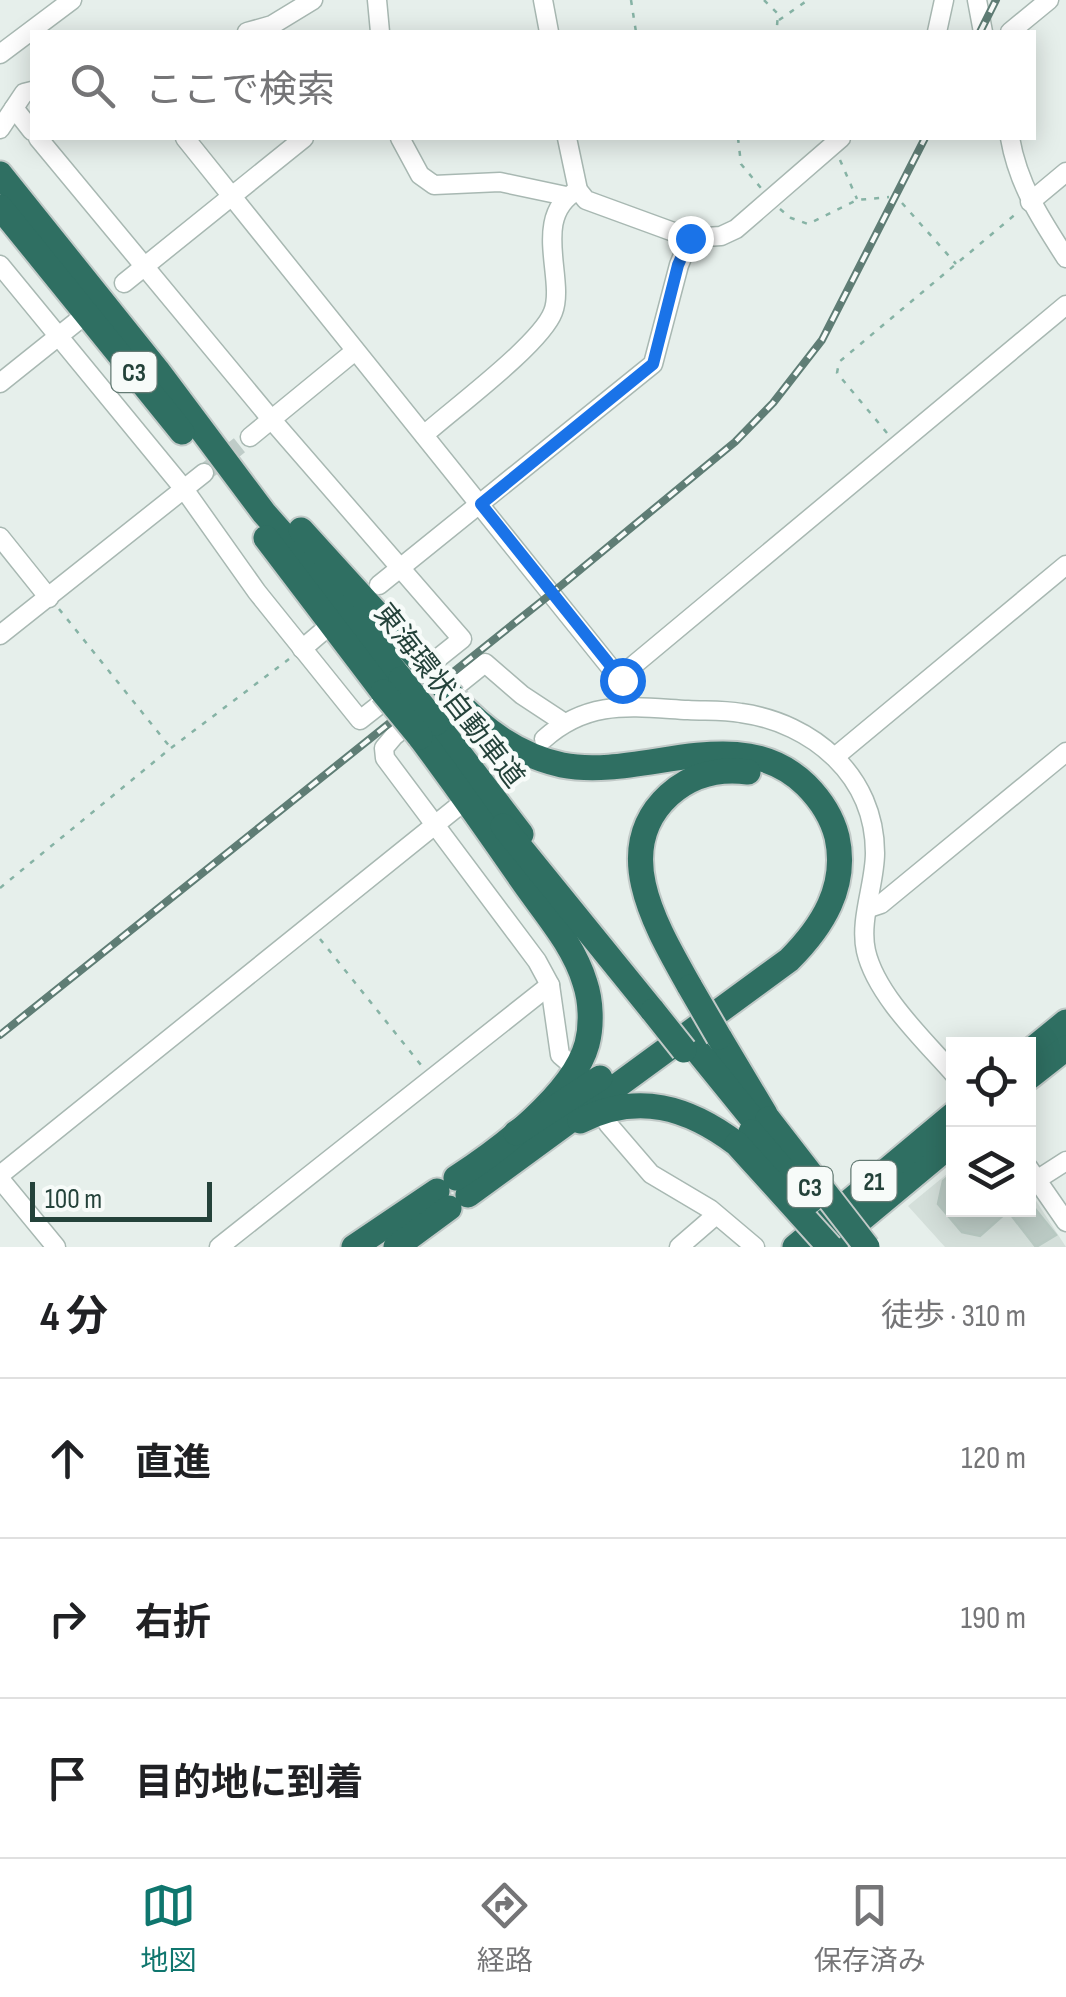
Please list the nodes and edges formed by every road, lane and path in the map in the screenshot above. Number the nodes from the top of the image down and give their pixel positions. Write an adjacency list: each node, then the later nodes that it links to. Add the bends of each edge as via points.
1 (72, 0): 12 (street)
2 (313, 0): 13 (street)
3 (377, 0): 14 (street)
4 (543, 0): 15 (street)
5 (631, 0): 16 (path)
6 (764, 0): 11 (path)
7 (808, 0): 11 (path)
8 (944, 0): 18 (street)
9 (976, 0): 19 (street)
10 (1049, 0): 20 (street)
11 (777, 20): 17 (path)
12 (32, 30)
13 (256, 30)
14 (380, 30)
15 (549, 30)
16 (636, 30)
17 (773, 30)
18 (937, 30)
19 (983, 30)
20 (1012, 30)
21 (30, 32): 22 (street)
22 (0, 54)
23 (30, 92): 24 (street)
24 (14, 108): 25 (street); 26 (street)
25 (30, 128)
26 (0, 129)
27 (40, 140): 49 (street)
28 (186, 140): 38 (street)
29 (302, 140): 38 (street)
30 (401, 140): 37 (street, via 420,175 434,185 500,182)
31 (567, 140): 37 (street)
32 (738, 140): 40 (path, via 744,172)
33 (1010, 140): 42 (street)
34 (836, 142): 40 (street); 41 (path)
35 (1066, 172): 42 (street)
36 (0, 174): 55 (highway, 東海環状自動車道 / C3)
37 (572, 193): 45 (street); 58 (street, via 553,227 555,310 539,335)
38 (232, 196): 49 (street); 54 (street)
39 (888, 197): 41 (path)
40 (770, 198): 41 (path, via 808,224); 45 (street, via 736,229)
41 (857, 200)
42 (1030, 202): 46 (street); 47 (path)
43 (902, 203): 47 (path)
44 (0, 207): 73 (highway, 東海環状自動車道 / C3)
45 (690, 238): 63 (street, via 653,364)
46 (1066, 258)
47 (956, 264): 60 (path, via 837,367)
48 (0, 265): 53 (street)
49 (142, 268): 50 (street); 57 (street)
50 (124, 284)
51 (1066, 305): 60 (street)
52 (80, 320): 53 (street)
53 (59, 336): 56 (street); 62 (street)
54 (355, 351): 57 (street); 58 (street)
55 (157, 370): 73 (highway, 東海環状自動車道 / C3, via 318,574); 97 (highway, bridge, via 453,698 499,740 530,756 596,768 730,753 768,760 811,790 830,818 839,874 817,930 804,945 627,1076)
56 (0, 383)
57 (270, 420): 59 (street); 66 (street)
58 (424, 435): 63 (street)
59 (250, 437)
60 (897, 446): 72 (street)
61 (204, 473): 62 (street)
62 (184, 489): 68 (street); 71 (street)
63 (481, 504): 66 (street); 72 (street)
64 (0, 537): 68 (street)
65 (1066, 565): 80 (street)
66 (400, 568): 67 (street); 71 (street, via 462,639 360,720)
67 (379, 586)
68 (49, 598): 70 (street); 78 (path)
69 (322, 632): 71 (street)
70 (0, 635)
71 (302, 649): 78 (path)
72 (622, 678): 74 (street)
73 (391, 686): 76 (highway, 東海環状自動車道 / C3, bridge)
74 (623, 707): 75 (street); 80 (street, via 740,712 799,730)
75 (564, 722): 77 (street); 82 (street, via 485,664 394,736 384,748 386,758)
76 (426, 730): 96 (highway, 東海環状自動車道 / C3, bridge); 97 (highway, via 585,982 587,1044)
77 (544, 739)
78 (171, 748): 83 (path)
79 (1066, 752): 84 (street)
80 (836, 756): 84 (street, via 871,818)
81 (456, 808): 82 (street)
82 (436, 824): 85 (street); 86 (street)
83 (0, 888)
84 (869, 908): 91 (street, via 865,948 876,978)
85 (310, 926): 93 (path); 101 (street)
86 (550, 984): 90 (street, via 560,1055); 93 (street)
87 (1066, 1022): 88 (highway)
88 (1036, 1046)
89 (1066, 1048): 92 (highway)
90 (567, 1061)
91 (946, 1064)
92 (1036, 1072)
93 (432, 1079): 107 (street)
94 (946, 1121): 112 (highway, 21)
95 (608, 1124): 104 (street, via 650,1174)
96 (754, 1131): 97 (highway, via 679,1110 634,1106 593,1114); 97 (highway, bridge, via 719,1037 690,988 660,931 642,886 645,831 662,801 691,779 724,770 757,773 790,791 816,825 824,866 812,909 763,963); 113 (highway, bridge); 114 (highway, 東海環状自動車道 / C3, bridge); 115 (highway, bridge)
97 (523, 1143): 103 (highway)
98 (946, 1149): 113 (highway, 21)
99 (1066, 1161): 100 (street)
100 (1036, 1172)
101 (0, 1177): 106 (street)
102 (1036, 1177): 105 (street)
103 (453, 1193): 108 (highway); 109 (highway)
104 (716, 1215): 110 (street); 111 (street)
105 (1066, 1222)
106 (56, 1247)
107 (219, 1247)
108 (354, 1247)
109 (396, 1247)
110 (679, 1247)
111 (755, 1247)
112 (795, 1247)
113 (829, 1247)
114 (848, 1247)
115 (864, 1247)

